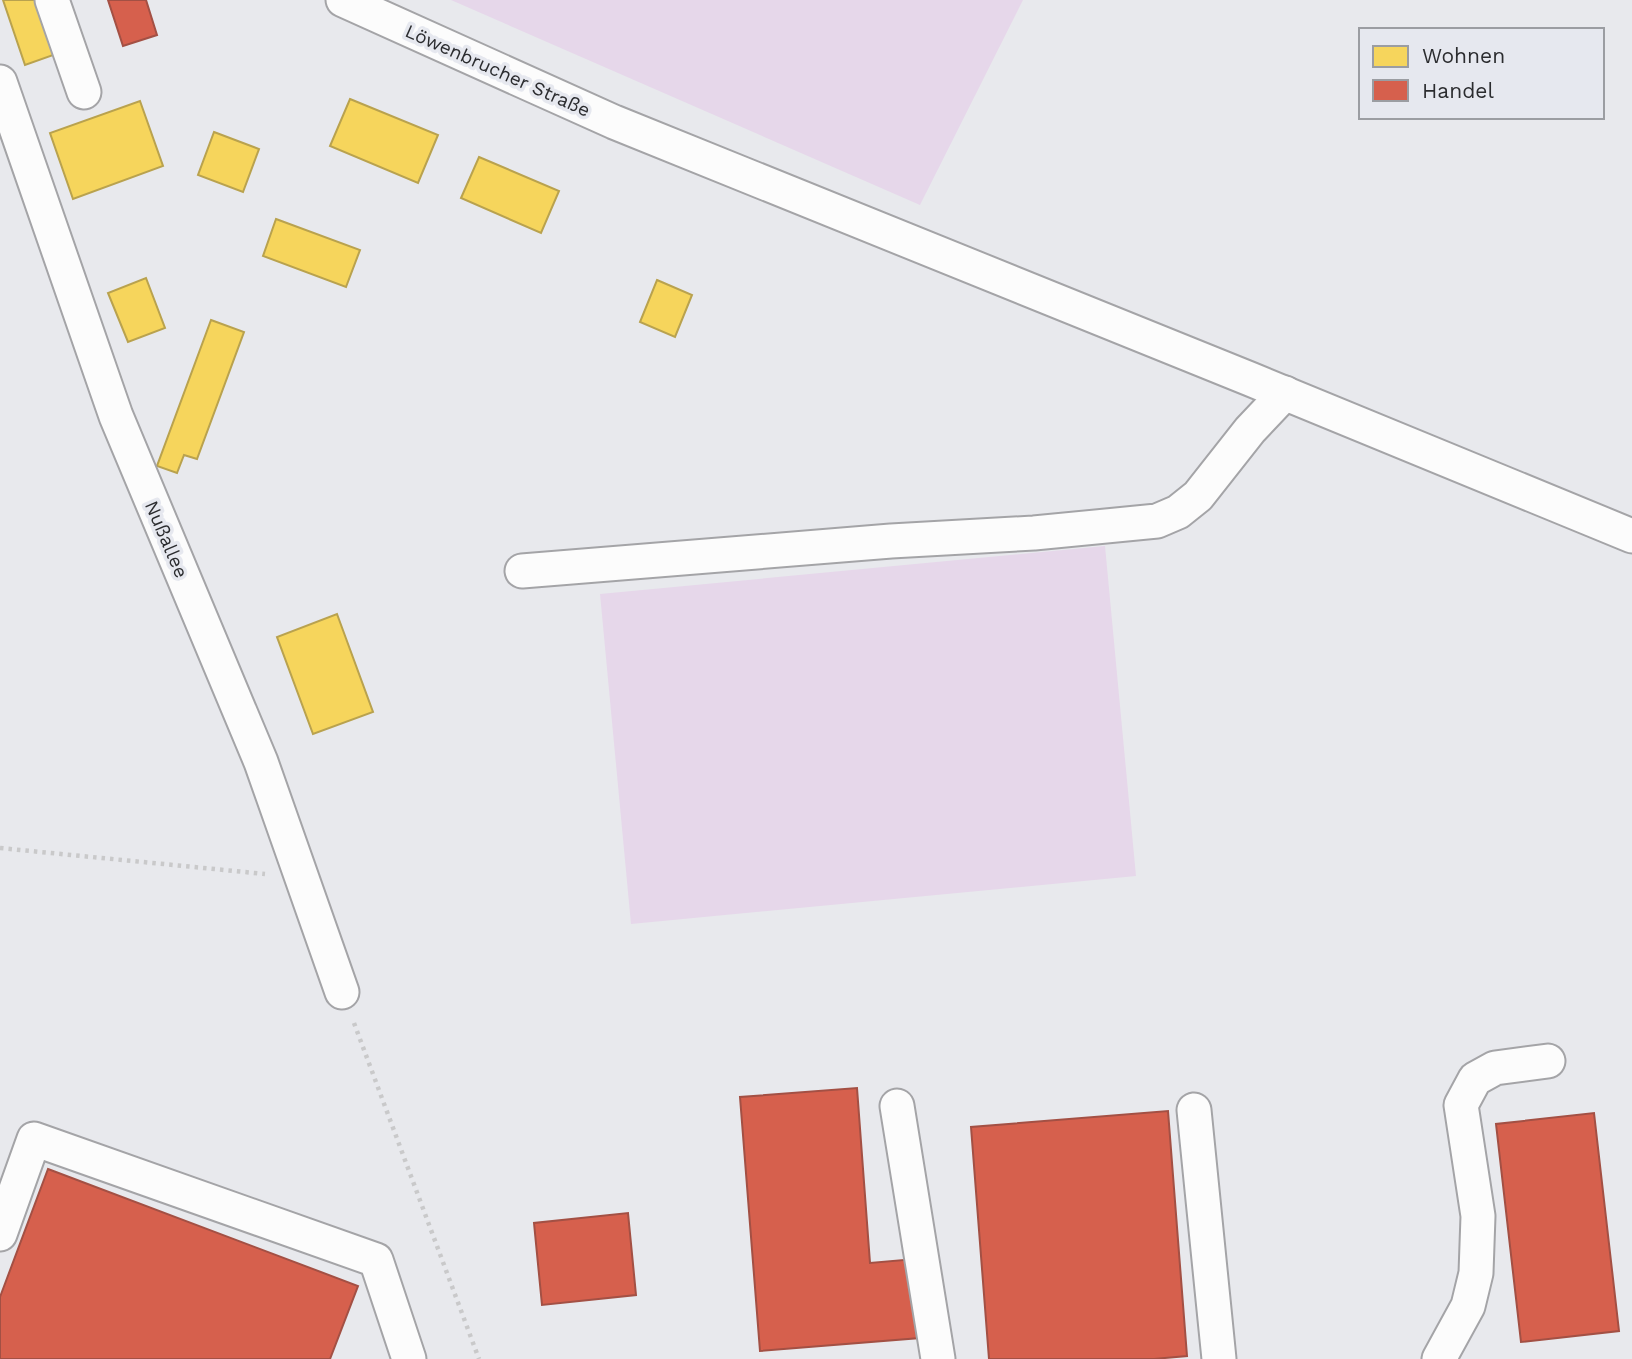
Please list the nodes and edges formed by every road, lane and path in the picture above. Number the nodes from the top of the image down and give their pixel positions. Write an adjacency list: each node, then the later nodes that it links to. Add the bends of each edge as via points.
1 (52, 0): 4 (street)
2 (343, 0): 5 (street, Löwenbrucher Straße, via 614,122)
3 (0, 82): 9 (street, Nußallee, via 116,416 261,762)
4 (84, 92)
5 (1284, 393): 6 (street, Löwenbrucher Straße); 7 (street, via 1198,496 1157,521)
6 (1632, 536)
7 (522, 571)
8 (0, 848): 9 (path, via 273,874)
9 (304, 883): 10 (street, Nußallee)
10 (342, 992): 16 (path)
11 (1548, 1061): 19 (street, via 1495,1068 1475,1079 1461,1105 1478,1216 1475,1273 1468,1306)
12 (897, 1106): 17 (street)
13 (1194, 1110): 18 (street)
14 (0, 1234): 15 (street, via 34,1139 376,1260)
15 (409, 1359)
16 (479, 1359)
17 (938, 1359)
18 (1219, 1359)
19 (1439, 1359)

